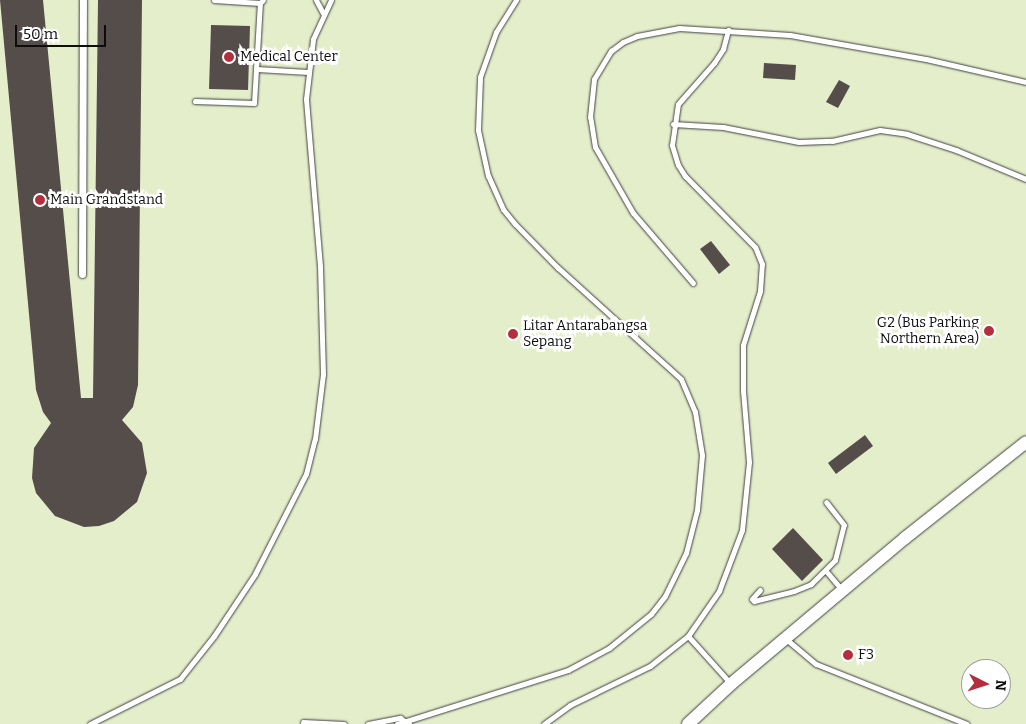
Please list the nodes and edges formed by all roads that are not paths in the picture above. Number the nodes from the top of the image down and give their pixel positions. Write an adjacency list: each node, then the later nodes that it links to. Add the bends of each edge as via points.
1 (84, 0): 15 (street)
2 (214, 0): 6 (lane)
3 (316, 0): 7 (lane)
4 (331, 0): 7 (lane)
5 (516, 0): 26 (lane, via 493,39 480,77 478,130 488,176 503,209 515,224 558,268 682,380 695,412 702,455 697,510 686,552 664,596 650,614 609,648 568,670)
6 (262, 2): 9 (lane)
7 (323, 13): 10 (lane, via 313,39)
8 (728, 30): 11 (lane, via 808,38 926,59); 13 (lane, via 723,48 714,62 683,96); 16 (lane, via 679,28 622,42 602,64 590,100 592,133 601,161 633,213)
9 (257, 69): 10 (lane); 12 (lane, via 254,103)
10 (308, 72): 27 (lane, via 307,138 320,266 323,374 316,440 306,474 254,574 214,636 180,679)
11 (1026, 82)
12 (195, 101)
13 (673, 124): 14 (lane, via 723,127 799,142 832,140 880,130 899,132 956,150); 22 (lane, via 672,145 678,165 754,248 763,273 743,345 749,462 742,530 719,592)
14 (1026, 179)
15 (82, 274)
16 (693, 283)
17 (1026, 442): 21 (street)
18 (826, 502): 19 (lane, via 844,526 835,560)
19 (826, 570): 20 (lane, via 811,584 754,601 752,599); 21 (lane)
20 (760, 590)
21 (843, 591): 23 (street)
22 (688, 636): 24 (lane); 31 (lane, via 650,666 570,705)
23 (786, 638): 24 (street); 33 (lane, via 816,664)
24 (732, 684): 32 (street)
25 (303, 722): 28 (lane)
26 (407, 722): 29 (lane, via 393,718); 30 (lane)
27 (90, 724)
28 (344, 724)
29 (368, 724)
30 (397, 724)
31 (544, 724)
32 (688, 724)
33 (967, 724)

